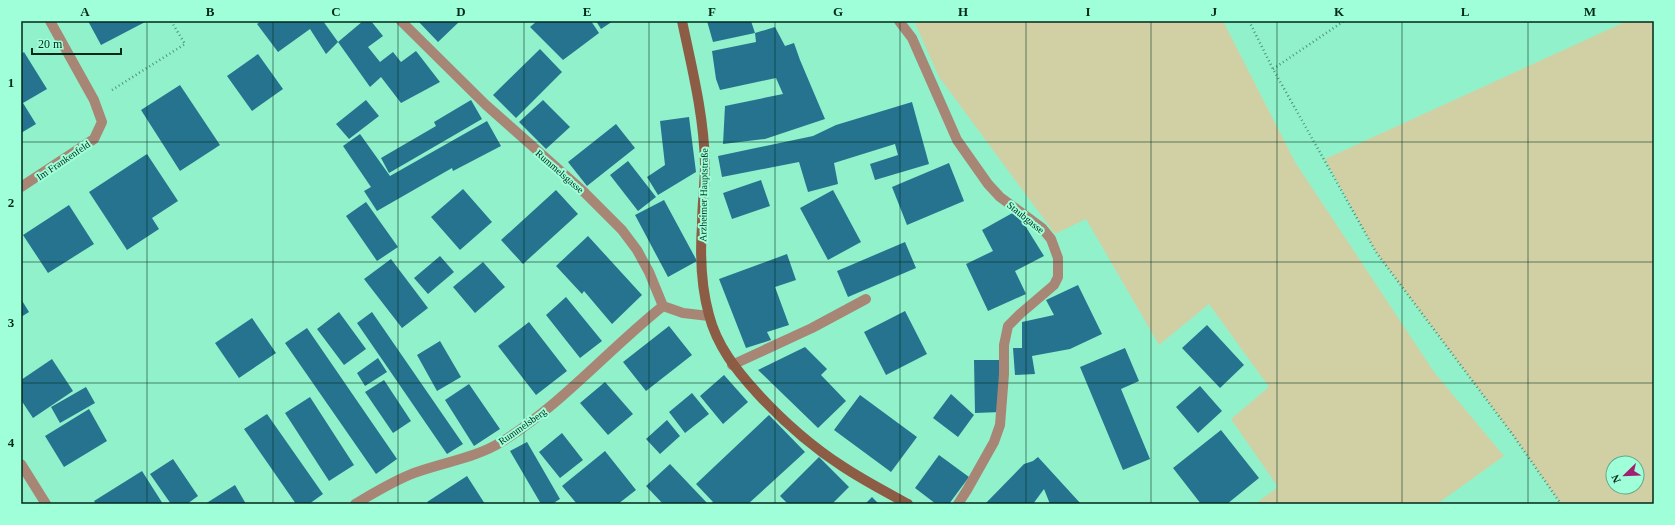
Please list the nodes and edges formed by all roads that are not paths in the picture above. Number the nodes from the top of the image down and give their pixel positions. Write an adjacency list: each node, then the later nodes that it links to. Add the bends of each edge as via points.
1 (50, 21): 5 (street, Im Frankenfeld, via 94,100 102,122 94,139)
2 (401, 21): 7 (street, Rummelsgasse, via 486,105 583,191 622,230 637,250)
3 (682, 21): 8 (street, Arzheimer Hauptstraße, via 696,90 704,148 701,251)
4 (899, 21): 14 (street, Staubgasse, via 912,38 957,140 988,184 1042,228 1051,239 1058,258 1058,277 1054,285 1008,326 1004,345 1000,425 994,442)
5 (21, 187)
6 (866, 299): 9 (street, via 812,328)
7 (664, 306): 8 (street, via 683,313); 12 (street, Rummelsberg, via 546,409 502,441 479,453 414,473)
8 (709, 316): 9 (street, Arzheimer Hauptstraße)
9 (732, 365): 13 (street, Arzheimer Hauptstraße, via 805,439 843,467)
10 (21, 464): 11 (street)
11 (46, 504)
12 (355, 504)
13 (908, 504)
14 (958, 504)

